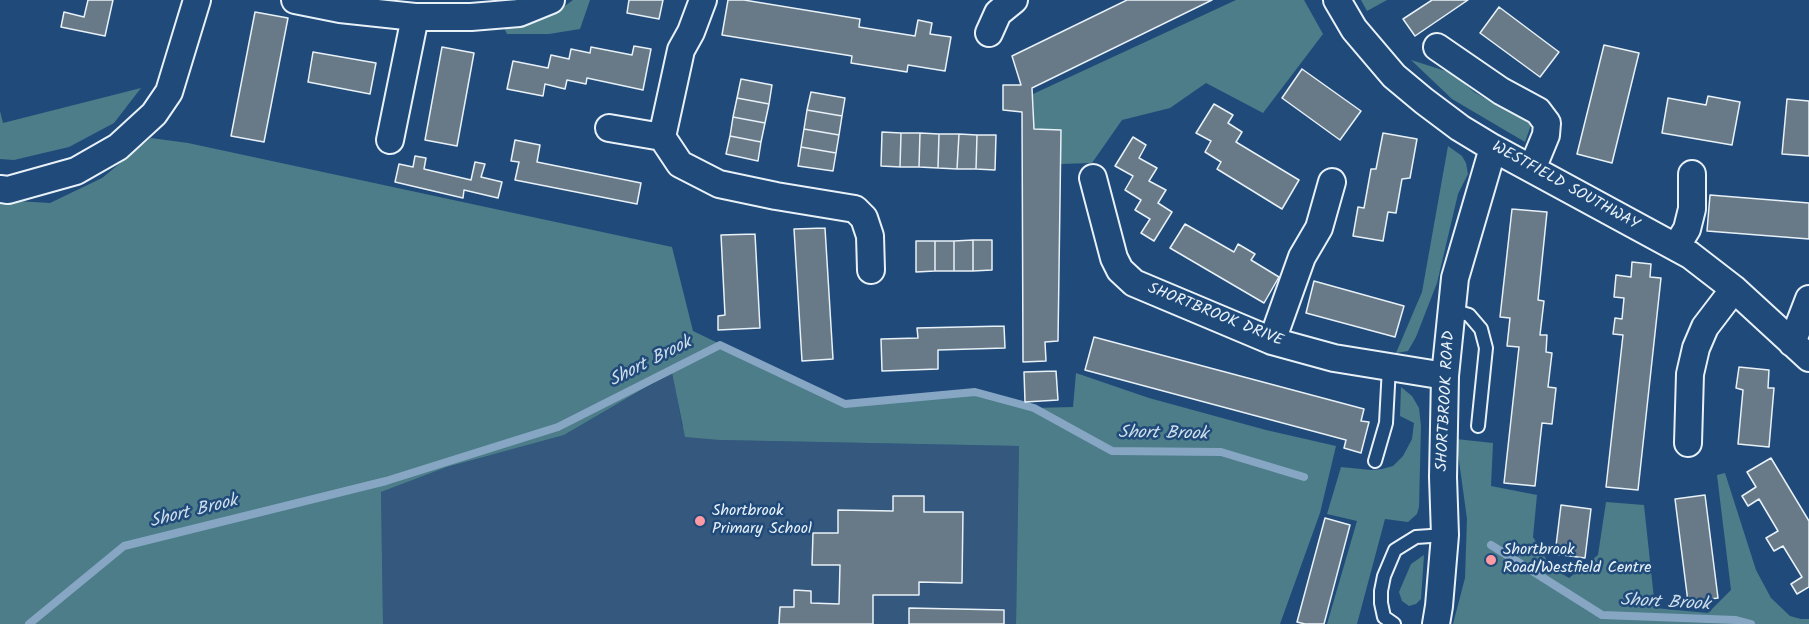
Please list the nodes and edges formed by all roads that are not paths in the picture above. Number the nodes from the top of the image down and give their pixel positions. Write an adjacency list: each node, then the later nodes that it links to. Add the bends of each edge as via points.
1 (197, 0): 18 (street, via 169,92 154,114 118,147 76,171)
2 (295, 0): 7 (street)
3 (551, 0): 7 (street, via 519,13)
4 (703, 0): 11 (street, via 681,50)
5 (1014, 0): 8 (street, via 998,13)
6 (1337, 0): 13 (street, WESTFIELD SOUTHWAY, via 1354,29 1394,76)
7 (415, 17): 12 (street)
8 (989, 33)
9 (1437, 47): 14 (street, via 1538,111 1547,123 1546,135)
10 (609, 128): 11 (street)
11 (662, 138): 20 (street, via 680,164 718,184 855,209 864,218 870,236)
12 (390, 140)
13 (1493, 148): 14 (street, WESTFIELD SOUTHWAY); 23 (street, SHORTBROOK ROAD, via 1455,278)
14 (1532, 169): 19 (street, WESTFIELD SOUTHWAY)
15 (1692, 174): 19 (street, via 1692,209 1687,229)
16 (1093, 178): 24 (street, SHORTBROOK DRIVE, via 1113,258 1134,283)
17 (1332, 182): 24 (street, via 1318,228 1302,257)
18 (0, 189)
19 (1676, 247): 21 (street, WESTFIELD SOUTHWAY)
20 (871, 270)
21 (1734, 290): 25 (street, WESTFIELD SOUTHWAY); 29 (street, via 1705,327 1696,348 1690,374)
22 (1809, 299): 25 (street)
23 (1452, 310): 27 (street, SHORTBROOK ROAD); 28 (lane, via 1469,315 1481,329 1486,348)
24 (1272, 341): 26 (street, SHORTBROOK DRIVE, via 1334,358)
25 (1800, 350)
26 (1389, 367): 27 (street, SHORTBROOK DRIVE); 30 (lane, via 1386,423)
27 (1445, 376): 31 (street, SHORTBROOK ROAD)
28 (1478, 426)
29 (1688, 443)
30 (1375, 460)
31 (1445, 535): 32 (lane, via 1416,537 1395,550 1381,591 1384,617); 33 (street, SHORTBROOK ROAD)
32 (1394, 624)
33 (1436, 624)

